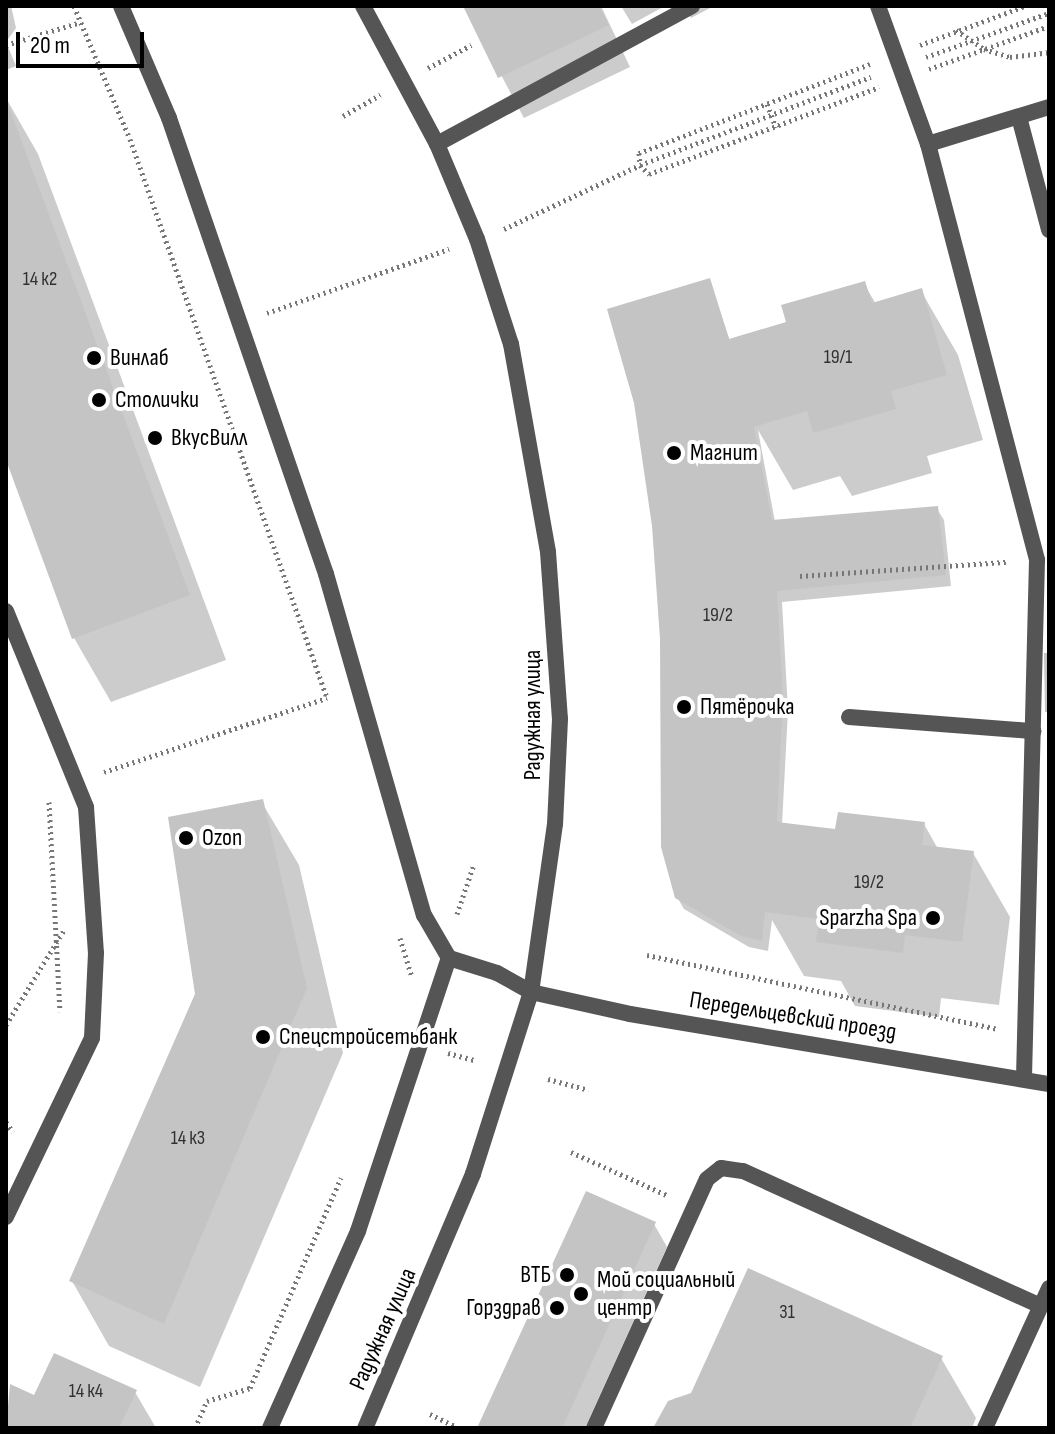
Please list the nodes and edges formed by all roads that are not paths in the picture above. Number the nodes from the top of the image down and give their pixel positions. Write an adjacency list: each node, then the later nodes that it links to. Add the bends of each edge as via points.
1 (121, 6): 14 (street, via 169,118 326,574 424,915)
2 (363, 6): 7 (street, Радужная улица)
3 (692, 6): 7 (street)
4 (878, 6): 8 (street)
5 (1049, 107): 6 (street)
6 (1019, 117): 8 (street); 9 (street)
7 (437, 144): 15 (street, Радужная улица, via 477,239 511,344 536,472 557,630 555,824)
8 (928, 144): 10 (street)
9 (1049, 230)
10 (1043, 560): 13 (street)
11 (6, 611): 18 (street, via 86,807 96,953 92,1038)
12 (849, 717): 13 (street)
13 (1033, 731): 16 (street)
14 (449, 958): 15 (street, Передельцевский проезд, via 497,973); 21 (street, via 358,1231)
15 (531, 992): 16 (street, Передельцевский проезд, via 630,1014); 22 (street, Радужная улица, via 473,1174)
16 (1024, 1078): 17 (street, Передельцевский проезд)
17 (1049, 1084)
18 (6, 1217)
19 (1049, 1288): 20 (street)
20 (1041, 1306): 23 (street, via 735,1168 714,1172); 24 (street)
21 (270, 1428)
22 (365, 1428)
23 (594, 1428)
24 (985, 1428)

